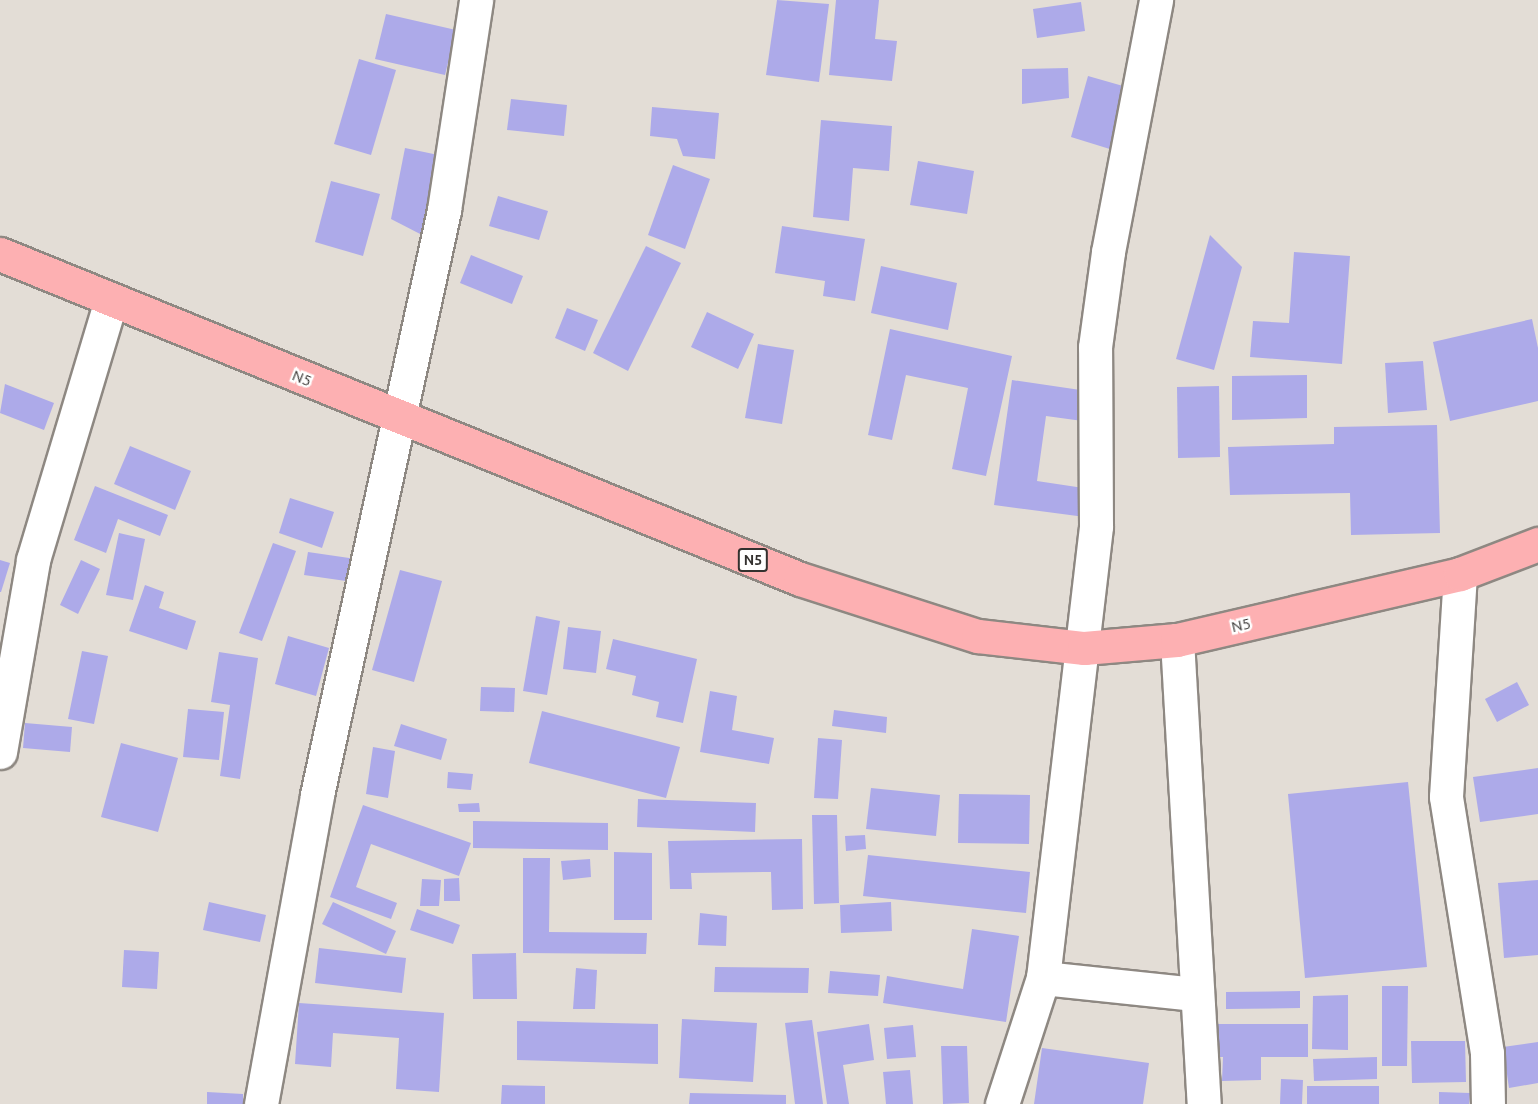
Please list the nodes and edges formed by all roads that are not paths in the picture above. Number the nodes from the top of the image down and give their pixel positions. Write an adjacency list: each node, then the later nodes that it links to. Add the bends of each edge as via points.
1 (476, 0): 5 (street, via 444,210)
2 (1156, 0): 9 (street, via 1108,252 1095,347 1096,526)
3 (0, 254): 4 (main road, N5 / N5)
4 (111, 300): 5 (main road, N5 / N5); 10 (street, via 33,560)
5 (398, 417): 9 (main road, N5 / N5, via 800,579 881,607 978,636); 13 (street, via 317,795)
6 (1538, 544): 7 (main road, N5 / N5)
7 (1460, 574): 8 (main road, N5 / N5); 16 (street, via 1446,797 1487,1053)
8 (1177, 640): 9 (main road, N5 / N5); 12 (street)
9 (1084, 648): 11 (street)
10 (0, 752)
11 (1043, 978): 12 (street); 14 (street)
12 (1195, 994): 15 (street)
13 (261, 1104)
14 (1002, 1104)
15 (1204, 1104)
16 (1488, 1104)

